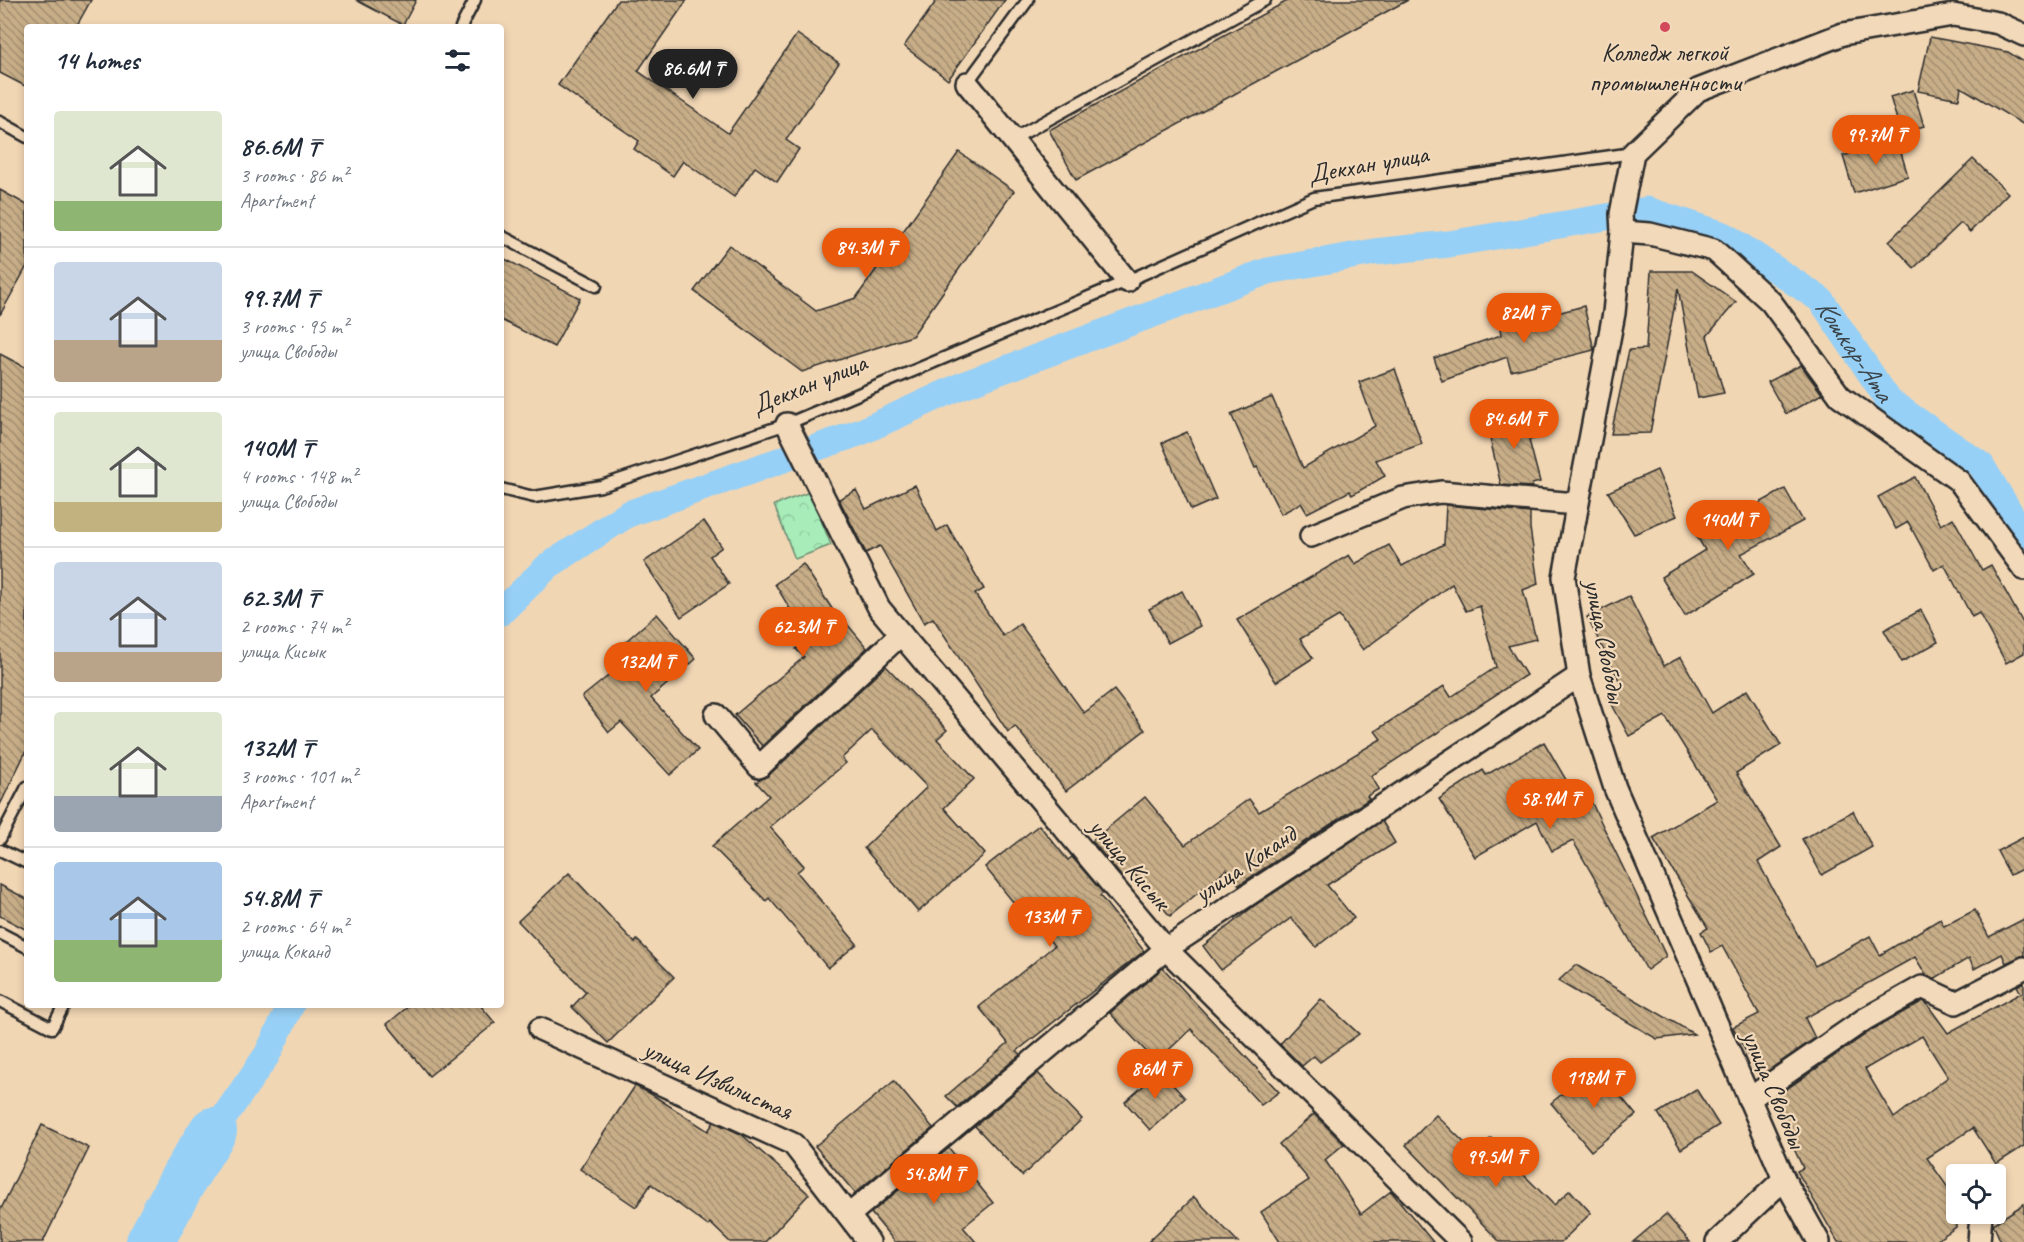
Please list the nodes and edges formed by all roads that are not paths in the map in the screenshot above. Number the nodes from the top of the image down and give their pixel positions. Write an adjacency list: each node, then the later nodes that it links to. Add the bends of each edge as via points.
1 (475, 0): 4 (lane)
2 (1028, 0): 6 (lane)
3 (1265, 0): 9 (lane)
4 (463, 24)
5 (2024, 35): 10 (street, via 1998,23 1953,15 1843,34 1698,90)
6 (967, 83): 9 (street)
7 (0, 122): 8 (lane)
8 (24, 135)
9 (1012, 139): 13 (street)
10 (1633, 153): 11 (street, улица Свободы, via 1621,214); 13 (lane, Декхан улица, via 1314,198)
11 (1622, 232): 17 (street, улица Свободы, via 1614,313); 19 (street, via 1650,234 1713,250 1771,302 1840,396 1959,481)
12 (504, 238): 14 (lane)
13 (1127, 281): 15 (lane, Декхан улица)
14 (596, 286)
15 (787, 425): 16 (lane, Декхан улица, via 601,486 534,496); 20 (street, улица Кисык, via 879,608)
16 (504, 490)
17 (1575, 518): 18 (street, via 1576,504 1441,492 1403,498); 21 (street, улица Свободы, via 1564,577)
18 (1311, 536)
19 (2024, 569)
20 (901, 634): 22 (street, via 759,767); 29 (street, улица Кисык)
21 (1579, 676): 29 (street, улица Коканд); 34 (street, улица Свободы, via 1615,788)
22 (716, 715)
23 (24, 793): 24 (lane)
24 (0, 839)
25 (0, 850): 26 (lane)
26 (24, 862)
27 (0, 933): 28 (lane)
28 (24, 945)
29 (1166, 949): 36 (street, улица Коканд); 39 (street, улица Кисык)
30 (2024, 968): 34 (street, via 1956,1003 1922,987 1865,1019)
31 (0, 1002): 32 (lane, via 52,1028)
32 (62, 1008)
33 (540, 1029): 36 (street, улица Извилистая, via 794,1144)
34 (1749, 1099): 35 (street, улица Свободы)
35 (1784, 1179): 40 (street); 41 (street, улица Свободы)
36 (849, 1215): 38 (street, улица Извилистая)
37 (1980, 1224): 42 (street)
38 (869, 1242)
39 (1461, 1242)
40 (1717, 1242)
41 (1819, 1242)
42 (1979, 1242)

